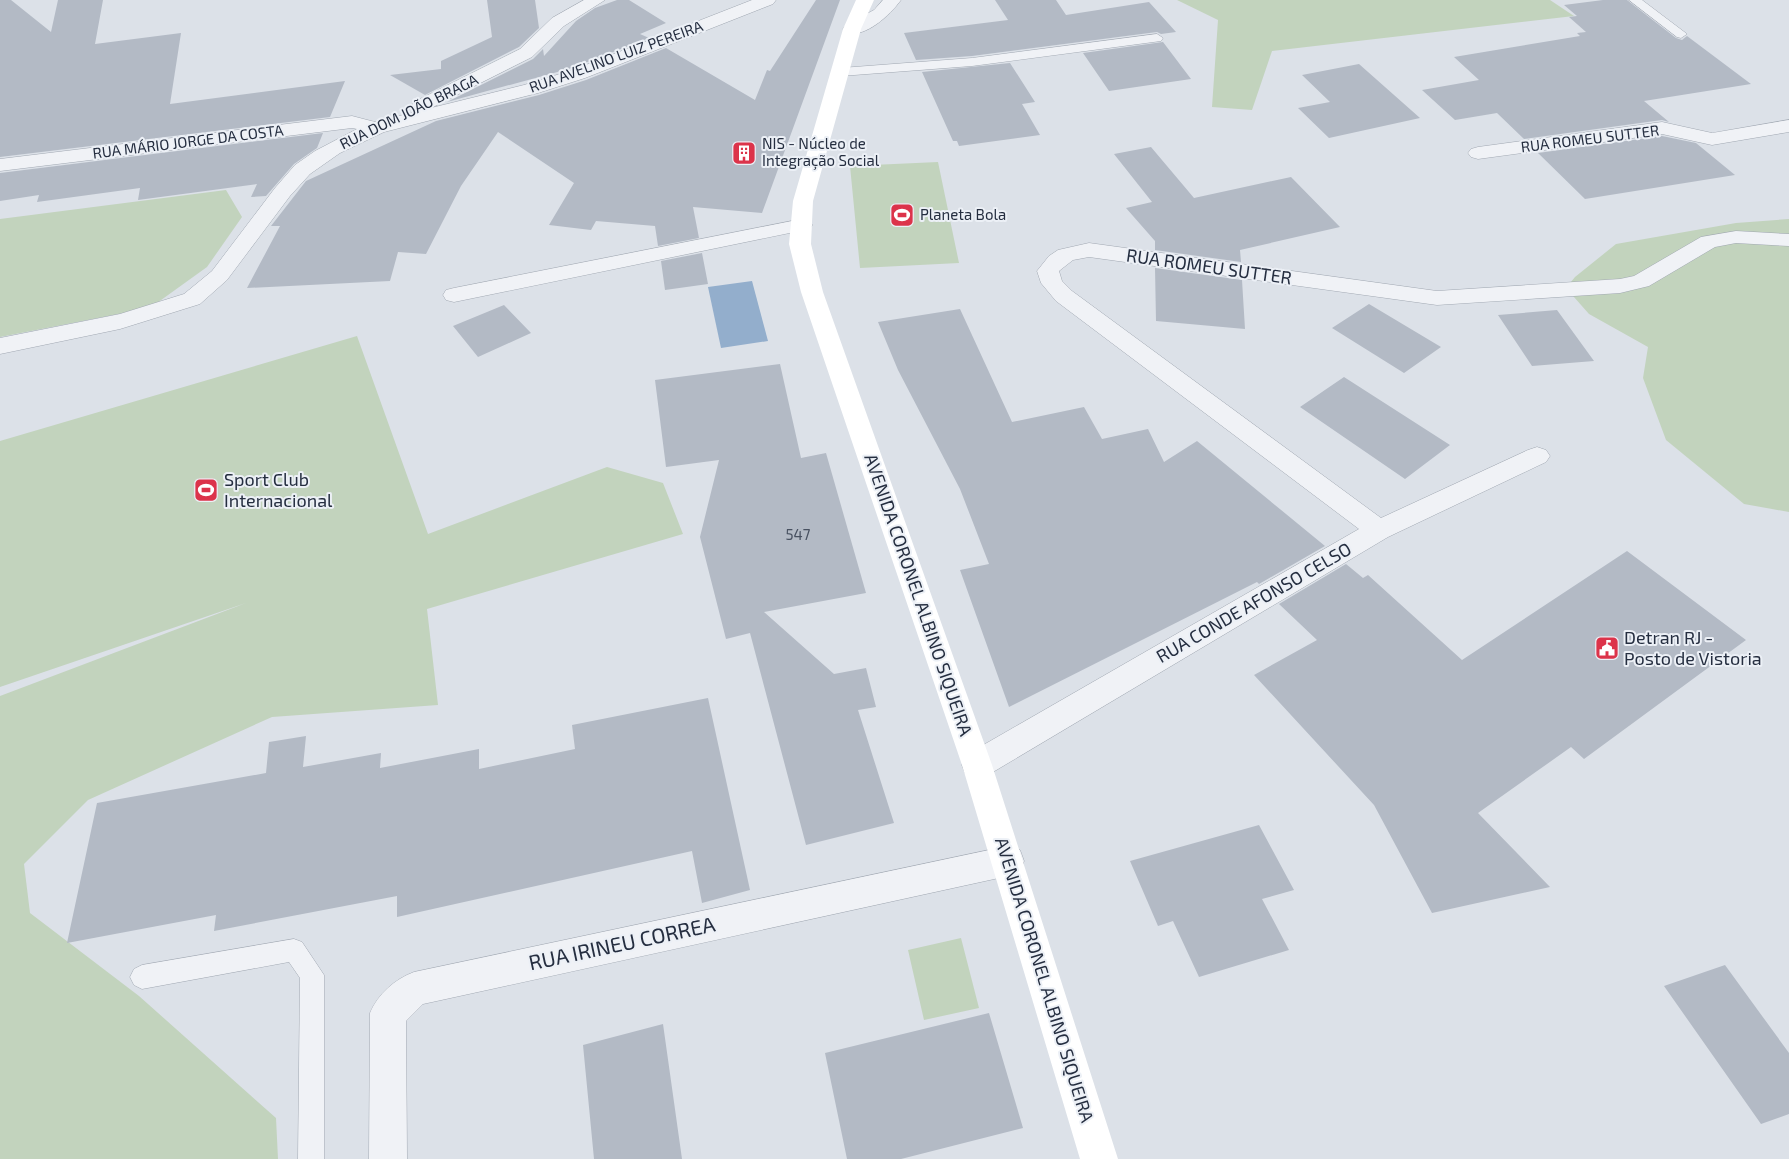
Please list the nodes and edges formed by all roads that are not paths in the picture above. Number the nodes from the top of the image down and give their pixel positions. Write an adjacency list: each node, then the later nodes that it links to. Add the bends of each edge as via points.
1 (596, 0): 11 (street, RUA DOM JOÃO BRAGA, via 558,22 526,54)
2 (767, 0): 11 (street, RUA AVELINO LUIZ PEREIRA, via 571,77)
3 (865, 0): 6 (main road, AVENIDA CORONEL ALBINO SIQUEIRA)
4 (892, 0): 6 (street, via 880,14)
5 (1635, 0): 7 (lane)
6 (852, 29): 9 (main road, AVENIDA CORONEL ALBINO SIQUEIRA)
7 (1681, 34)
8 (1157, 38): 9 (lane, via 972,62)
9 (841, 72): 14 (main road, AVENIDA CORONEL ALBINO SIQUEIRA, via 803,201)
10 (1789, 126): 12 (street, RUA ROMEU SUTTER, via 1712,139 1662,128)
11 (375, 128): 13 (street, RUA MÁRIO JORGE DA COSTA, via 352,122); 17 (street, RUA DOM JOÃO BRAGA, via 341,143 296,175 214,281 191,299 131,319)
12 (1478, 153)
13 (0, 165)
14 (802, 225): 16 (street); 20 (main road, AVENIDA CORONEL ALBINO SIQUEIRA, via 800,244 812,292)
15 (1789, 240): 19 (street, RUA ROMEU SUTTER, via 1736,237 1708,242 1641,281 1620,286 1437,298 1089,250 1067,253 1055,260 1048,271 1052,283 1064,296)
16 (454, 295)
17 (0, 346)
18 (1537, 456): 19 (street, RUA CONDE AFONSO CELSO)
19 (1379, 530): 20 (street, RUA CONDE AFONSO CELSO)
20 (977, 765): 21 (main road, AVENIDA CORONEL ALBINO SIQUEIRA)
21 (1008, 861): 24 (street, RUA IRINEU CORREA, via 414,989 388,1013); 25 (main road, AVENIDA CORONEL ALBINO SIQUEIRA)
22 (142, 976): 23 (lane, via 294,950 312,975)
23 (311, 1159)
24 (388, 1159)
25 (1099, 1159)

